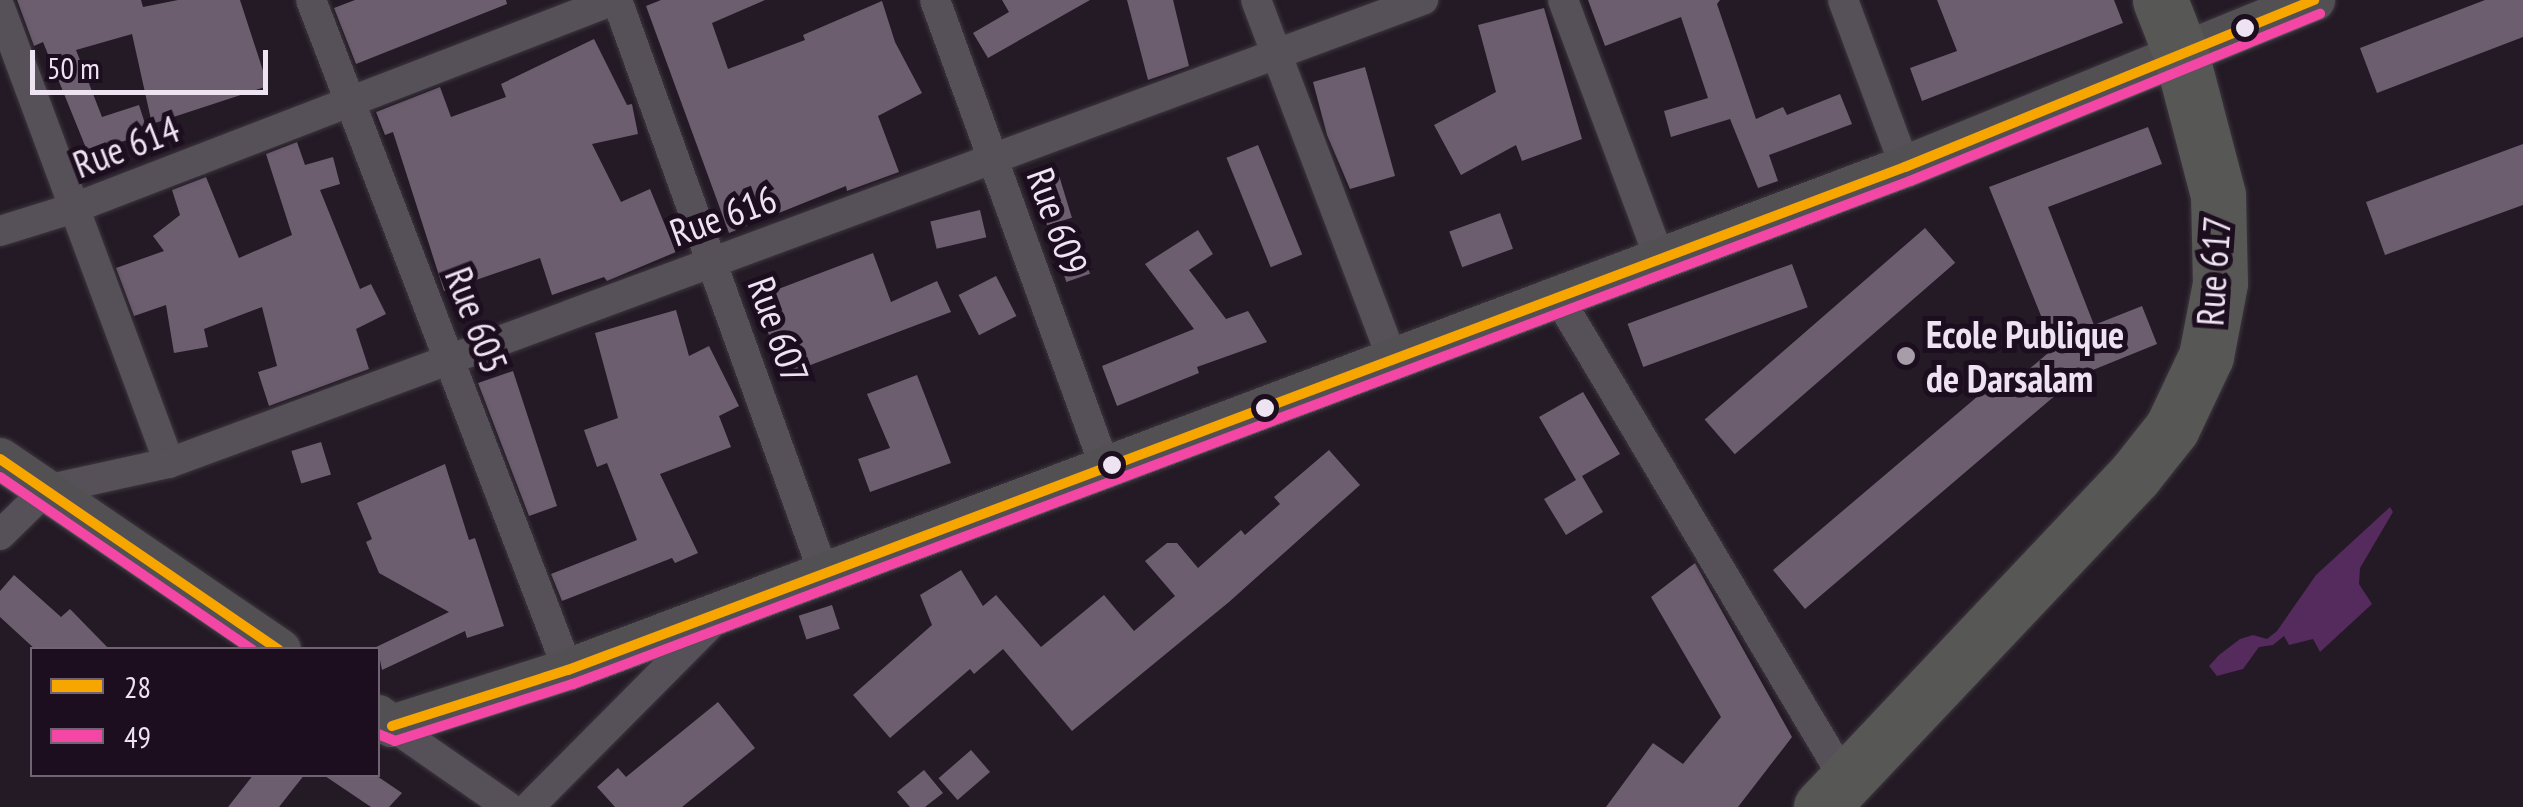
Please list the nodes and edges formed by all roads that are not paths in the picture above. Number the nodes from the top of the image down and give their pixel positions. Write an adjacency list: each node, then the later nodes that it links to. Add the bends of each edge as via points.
1 (311, 0): 13 (street, Rue 605)
2 (616, 0): 13 (street, Rue 614); 19 (street, Rue 607)
3 (935, 0): 14 (street, Rue 609)
4 (1256, 0): 11 (street)
5 (1423, 0): 11 (street, Rue 616)
6 (1563, 0): 18 (street)
7 (1844, 0): 15 (street)
8 (2160, 0): 12 (highway, Rue 617)
9 (2314, 0): 12 (street)
10 (0, 8): 16 (street)
11 (1276, 54): 14 (street, Rue 616); 22 (street)
12 (2181, 54): 15 (street); 33 (highway, Rue 617, via 2218,194 2220,284 2206,356 2172,428 2099,516)
13 (350, 102): 16 (street, Rue 614); 21 (street, Rue 605)
14 (993, 158): 19 (street, Rue 616); 25 (street, Rue 609)
15 (1905, 167): 18 (street)
16 (74, 208): 17 (street, Rue 614); 24 (street)
17 (0, 232)
18 (1660, 259): 20 (street)
19 (712, 262): 21 (street, Rue 616); 28 (street, Rue 607)
20 (1558, 297): 22 (street); 33 (street)
21 (450, 359): 24 (street, Rue 616); 31 (street, Rue 605)
22 (1393, 360): 25 (street)
23 (0, 458): 26 (street)
24 (169, 463): 26 (street, Rue 616)
25 (1105, 468): 28 (street)
26 (46, 490): 27 (street); 30 (street)
27 (0, 535)
28 (824, 574): 29 (street)
29 (722, 612): 31 (street); 35 (street)
30 (276, 647)
31 (568, 670): 32 (street)
32 (384, 721): 34 (street)
33 (1834, 794)
34 (508, 807)
35 (529, 807)

